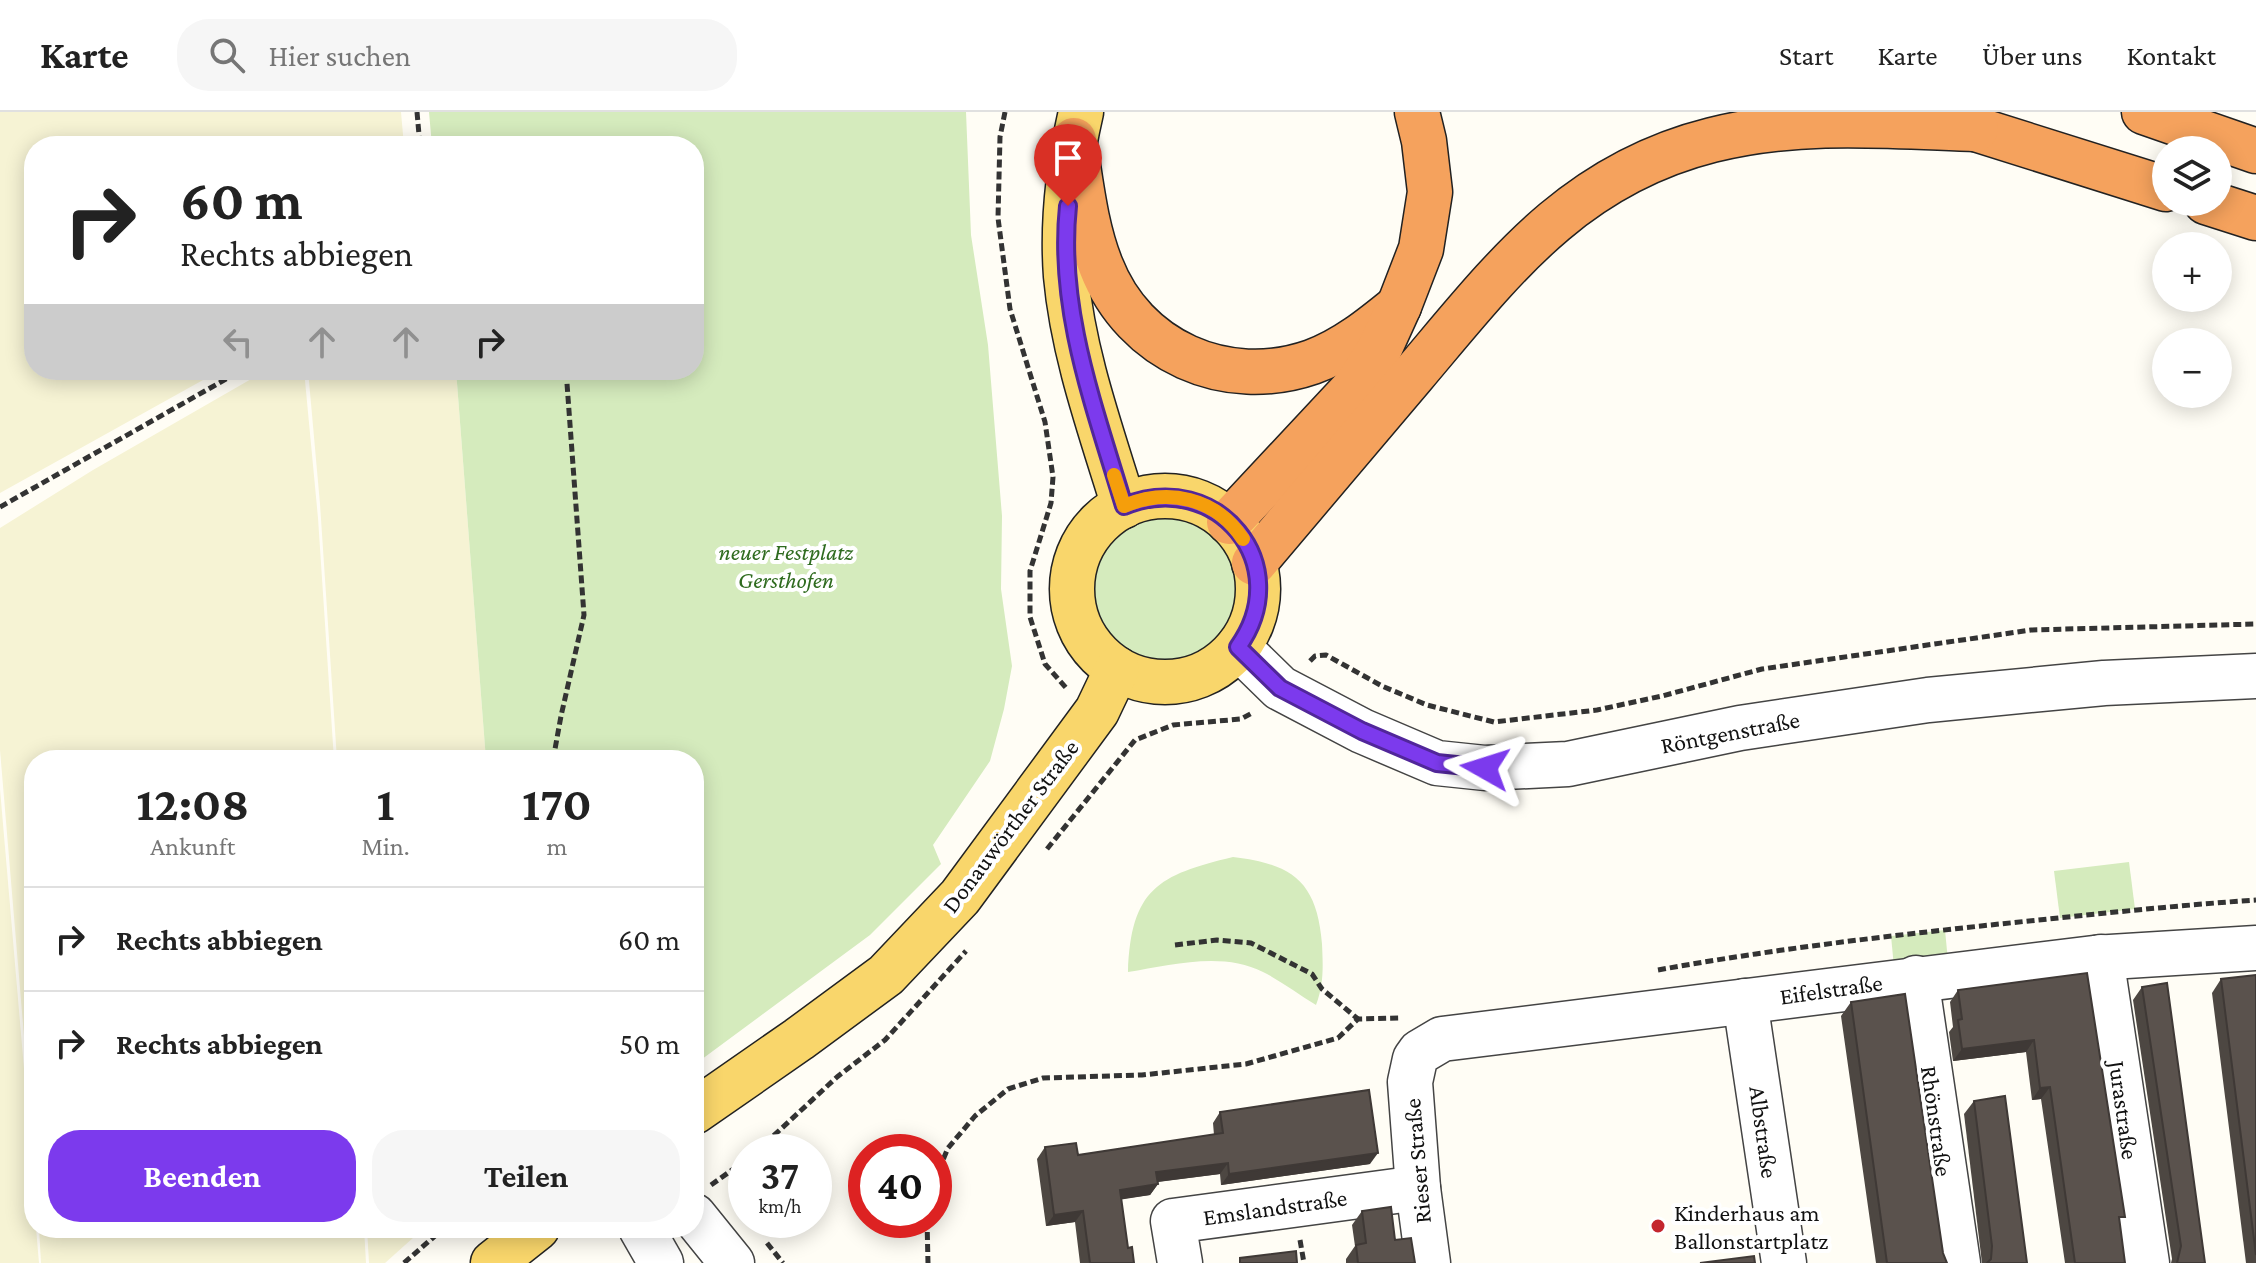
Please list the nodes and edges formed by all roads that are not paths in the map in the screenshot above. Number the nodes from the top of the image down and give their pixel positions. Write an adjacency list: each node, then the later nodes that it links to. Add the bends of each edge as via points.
1 (1417, 112): 10 (highway, via 1430,192 1421,249)
2 (1923, 112): 5 (highway)
3 (2144, 112): 6 (highway)
4 (1078, 126): 10 (highway, via 1090,231 1102,268 1133,318 1184,357 1230,370 1285,369 1336,351); 11 (main road, via 1066,229 1068,288 1086,381)
5 (1976, 129): 7 (highway); 13 (highway, via 1797,125 1752,132 1668,154 1589,193 1531,240 1481,295)
6 (2256, 151)
7 (2152, 185)
8 (2232, 210): 9 (highway)
9 (2256, 218)
10 (1399, 306): 12 (highway, via 1357,385)
11 (1124, 506): 12 (main road, via 1154,496 1187,498); 15 (main road, via 1087,537 1072,583 1082,630)
12 (1229, 522): 13 (main road)
13 (1254, 563): 14 (main road, via 1255,611)
14 (1238, 647): 15 (main road, via 1207,672 1175,682 1143,679); 16 (street, Röntgenstraße, via 1280,688 1362,731 1459,767 1568,764 1740,728 1928,700 2104,683)
15 (1117, 669): 22 (main road, Donauwörther Straße, via 1097,711 960,897 886,975)
16 (2256, 676)
17 (2256, 948): 18 (street, Eifelstraße)
18 (2101, 957): 19 (street, Eifelstraße); 34 (street, Jurastraße)
19 (1916, 978): 20 (street, Eifelstraße); 33 (street, Rhönstraße)
20 (1745, 1001): 21 (street, Eifelstraße, via 1442,1039); 32 (street, Albstraße)
21 (1415, 1059): 23 (street, Rieser Straße, via 1410,1082)
22 (704, 1105)
23 (1418, 1188): 30 (street, Emslandstraße, via 1173,1221); 31 (street, Rieser Straße)
24 (704, 1210): 29 (street)
25 (524, 1238): 27 (main road)
26 (647, 1238): 28 (street)
27 (493, 1263)
28 (661, 1263)
29 (732, 1263)
30 (1180, 1263)
31 (1428, 1263)
32 (1784, 1263)
33 (1958, 1263)
34 (2147, 1263)

